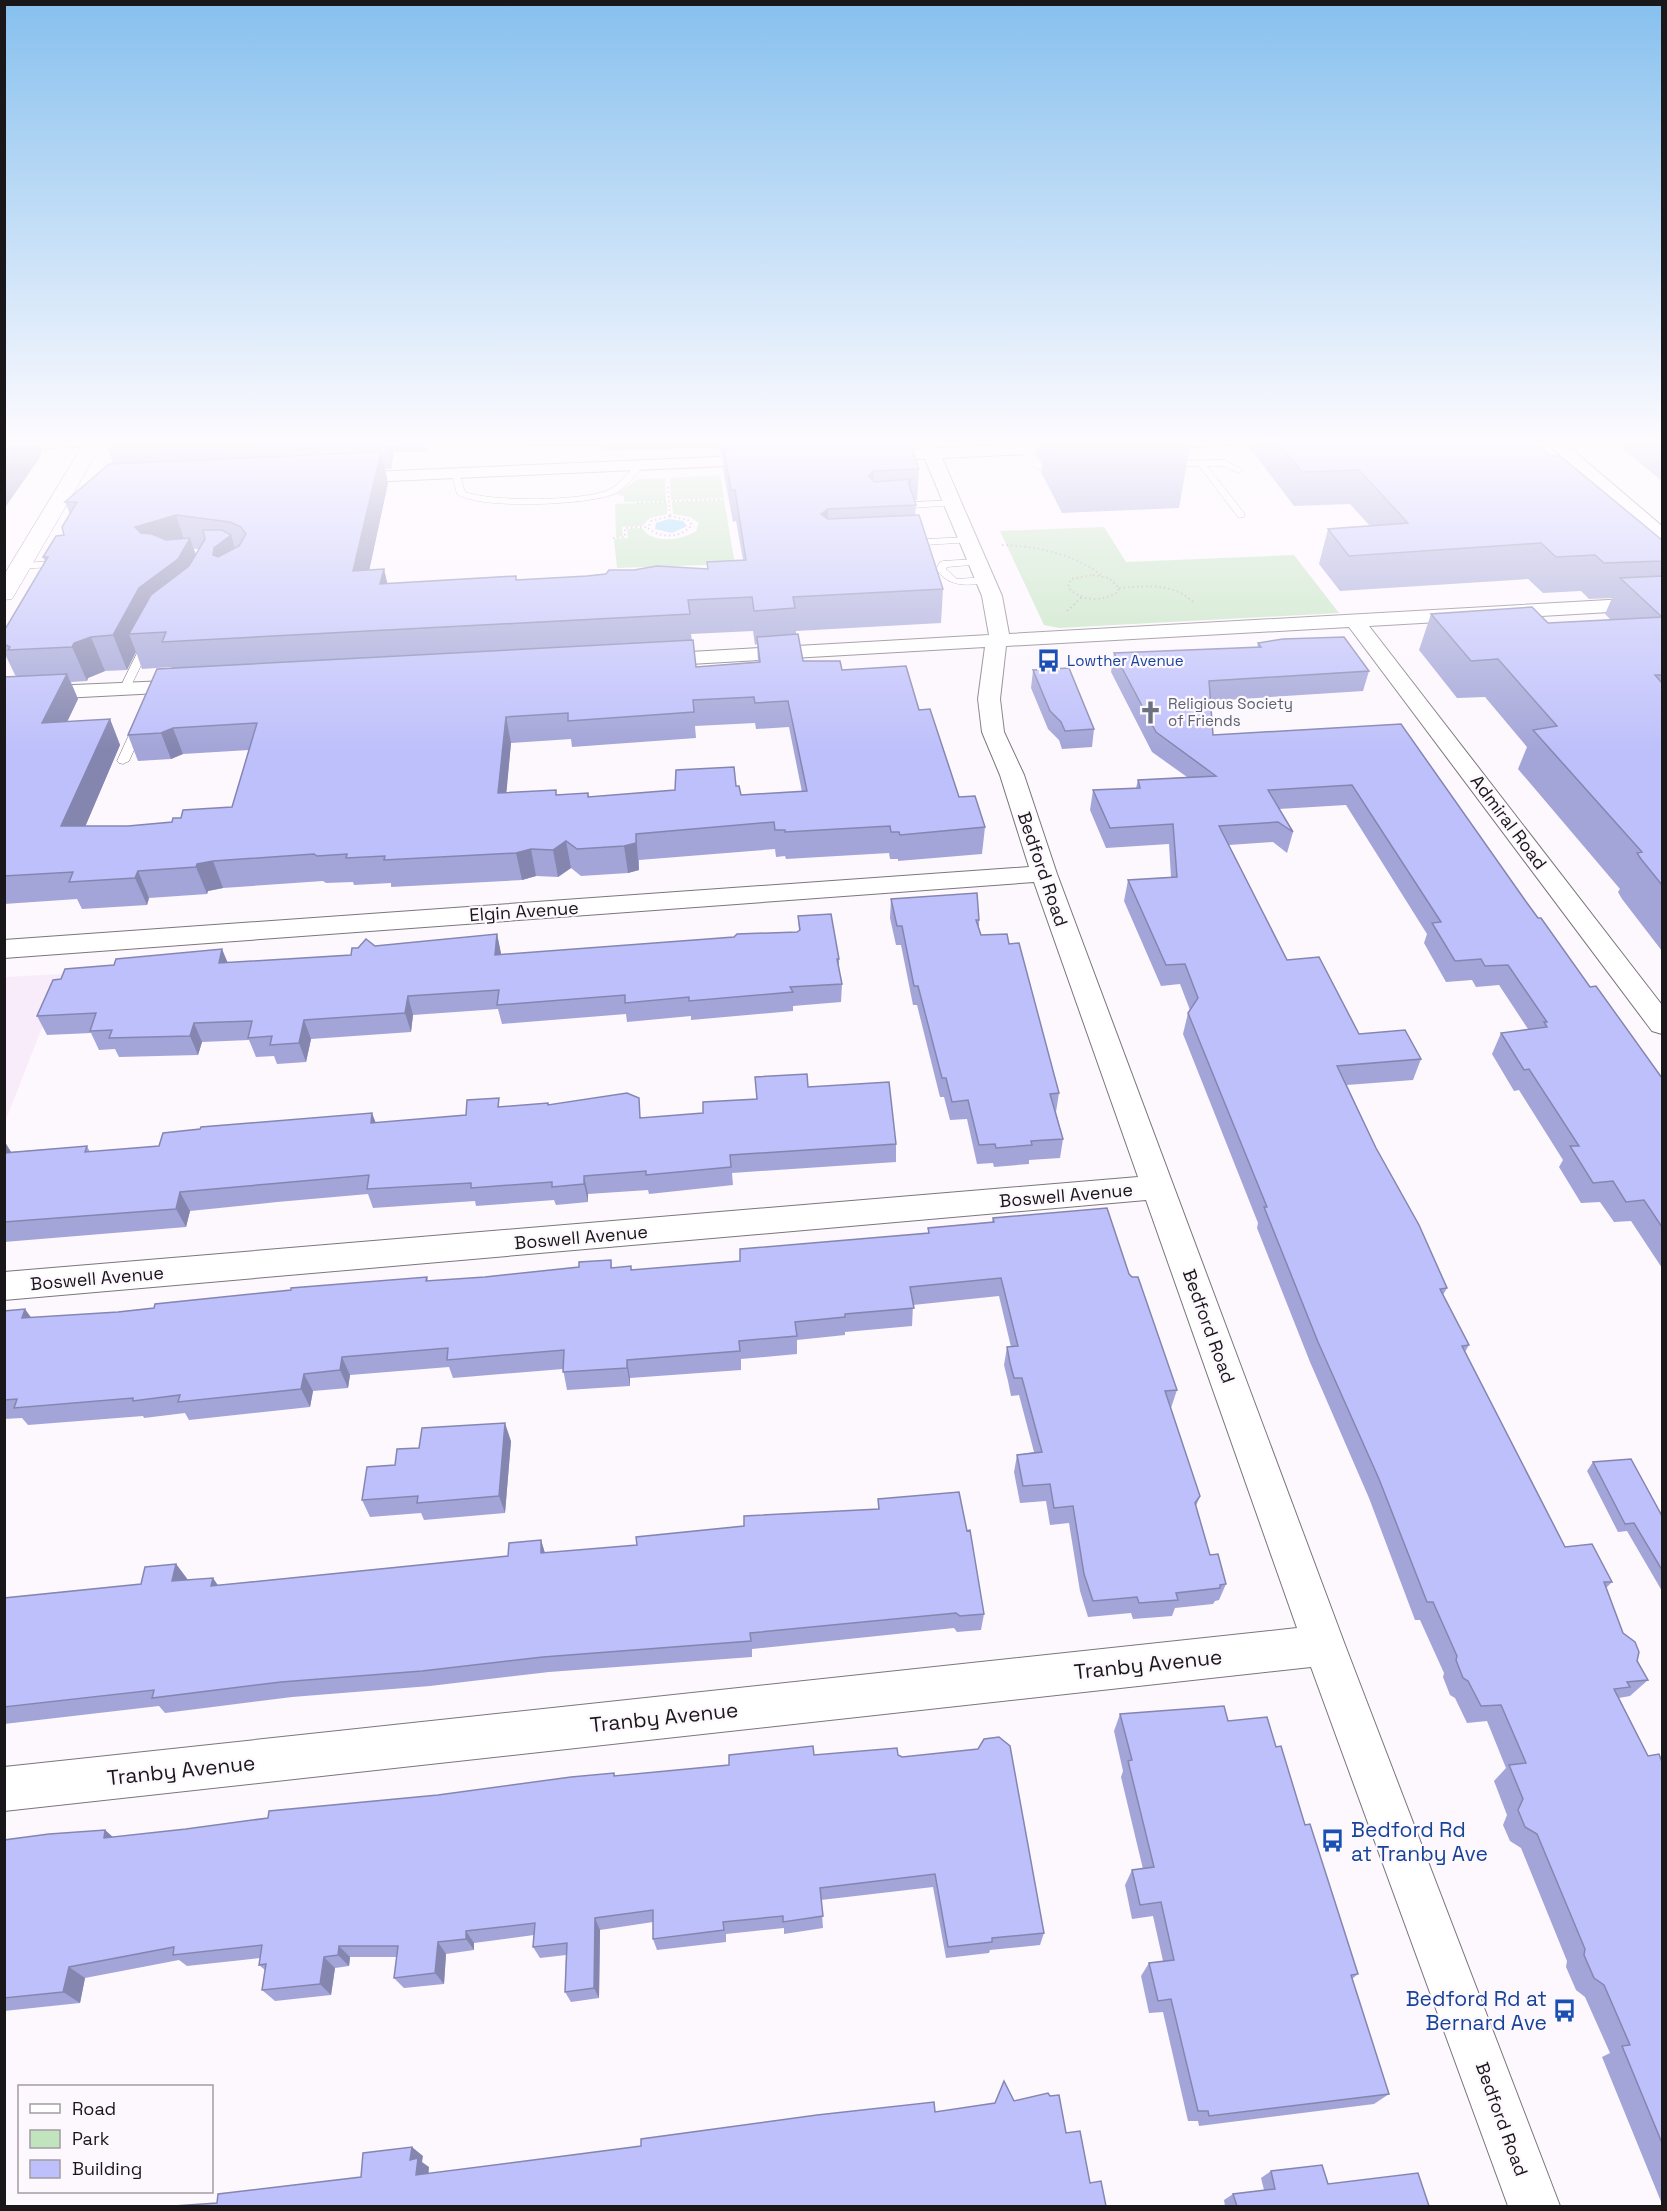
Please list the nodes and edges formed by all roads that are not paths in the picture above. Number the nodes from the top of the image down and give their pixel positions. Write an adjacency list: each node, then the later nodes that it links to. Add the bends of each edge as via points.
1 (31, 543): 4 (main road)
2 (976, 543): 9 (street, Bedford Road, via 1000,630)
3 (72, 564): 4 (lane)
4 (12, 567): 5 (main road)
5 (4, 594)
6 (1662, 603): 7 (street)
7 (1355, 621): 9 (street); 18 (street, Admiral Road)
8 (152, 633): 12 (lane)
9 (998, 641): 10 (street); 16 (street, Bedford Road, via 989,699 993,732 1012,775)
10 (639, 661)
11 (214, 685): 14 (street)
12 (124, 690): 13 (street); 14 (street)
13 (4, 695)
14 (150, 701): 15 (lane)
15 (123, 761)
16 (1044, 874): 17 (street, Elgin Avenue); 19 (street, Bedford Road)
17 (4, 949)
18 (1662, 1024)
19 (1158, 1186): 20 (street, Boswell Avenue); 21 (street, Bedford Road)
20 (4, 1286)
21 (1324, 1645): 22 (street, Tranby Avenue); 23 (street, Bedford Road)
22 (4, 1790)
23 (1534, 2206)

